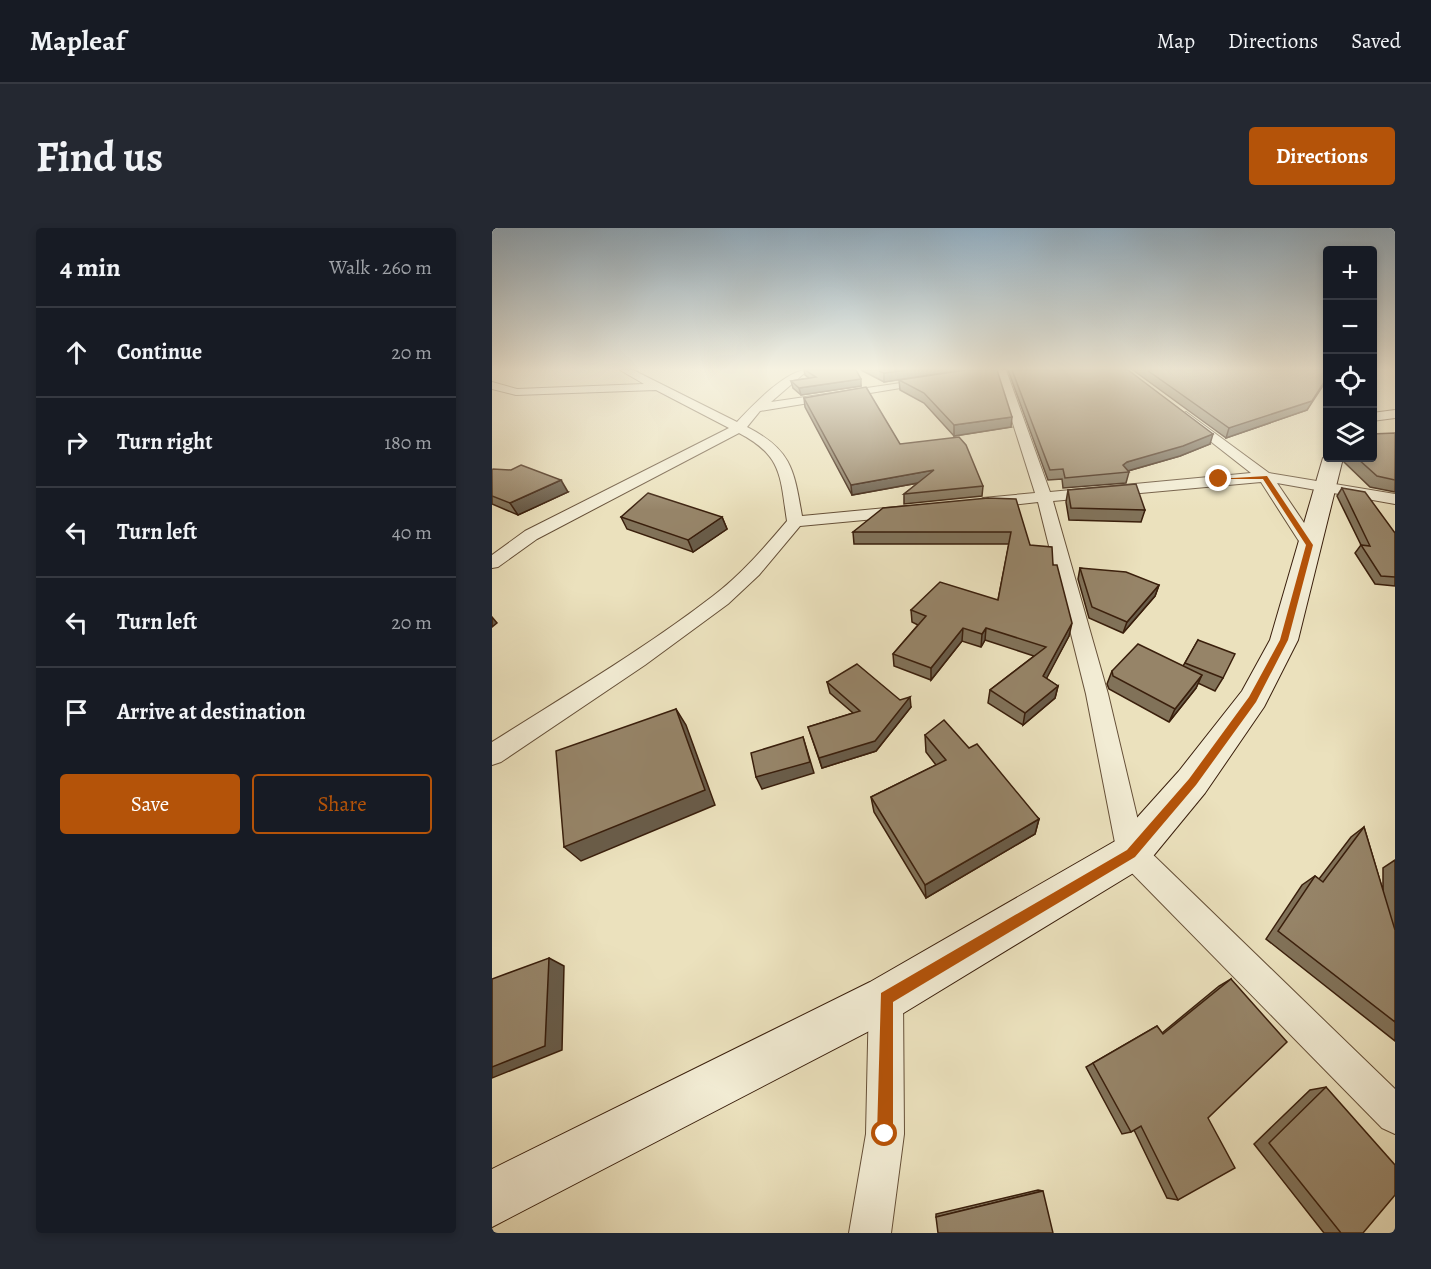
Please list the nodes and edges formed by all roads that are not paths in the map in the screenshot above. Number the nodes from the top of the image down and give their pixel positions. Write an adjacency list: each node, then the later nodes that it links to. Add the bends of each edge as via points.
1 (715, 417): 5 (street)
2 (748, 417): 5 (street)
3 (1017, 417): 8 (street)
4 (1187, 417): 7 (street)
5 (739, 428): 12 (street, via 764,441 786,468); 14 (street, via 531,535)
6 (1330, 472): 7 (street); 9 (street); 13 (main road)
7 (1264, 477): 8 (street); 13 (street)
8 (1044, 497): 10 (street); 16 (street, via 1097,694)
9 (1395, 500)
10 (973, 504)
11 (925, 509): 12 (street)
12 (795, 522): 15 (street, via 753,571 721,600)
13 (1310, 545): 16 (main road, via 1284,640 1253,699 1192,782)
14 (492, 563)
15 (492, 755)
16 (1131, 853): 17 (main road); 18 (street)
17 (886, 998): 19 (main road); 20 (street, via 885,1134)
18 (1395, 1114)
19 (492, 1199)
20 (870, 1233)

